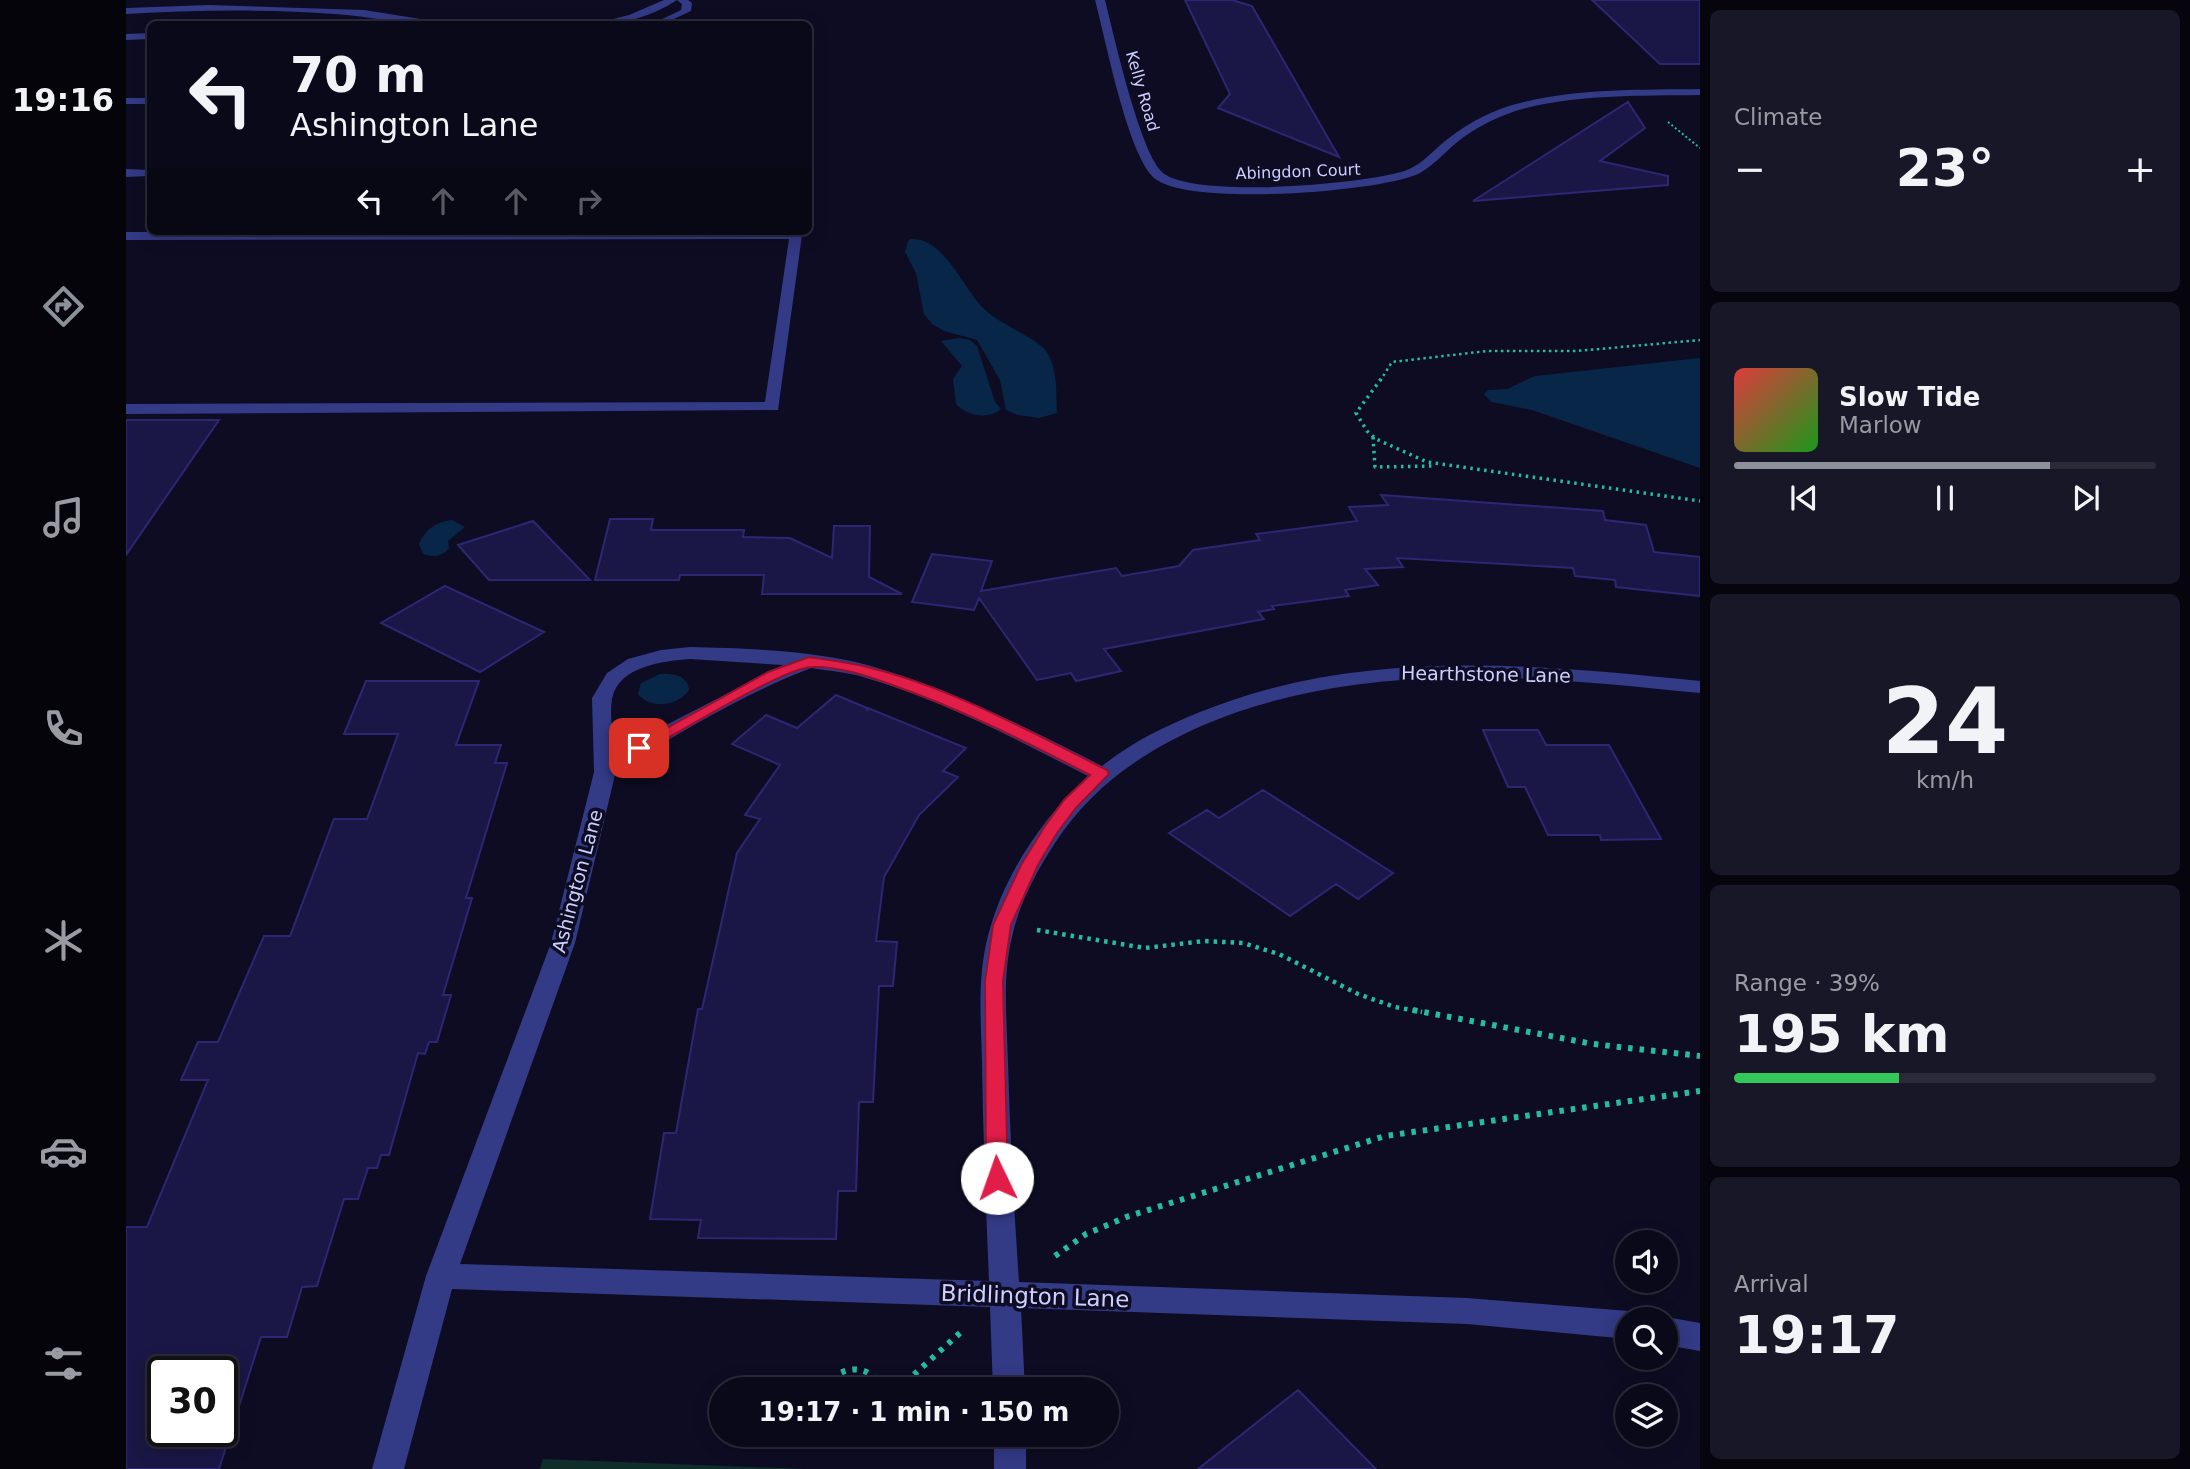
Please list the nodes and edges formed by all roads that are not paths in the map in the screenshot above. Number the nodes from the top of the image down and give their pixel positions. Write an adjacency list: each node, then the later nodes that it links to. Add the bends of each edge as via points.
1 (268, 0): 5 (street)
2 (672, 0): 7 (street)
3 (681, 0): 11 (street, via 687,4 685,11)
4 (1100, 0): 19 (street, Kelly Road, via 1146,157 1159,177)
5 (259, 7): 6 (street); 8 (street)
6 (126, 11)
7 (632, 18): 9 (street); 10 (street)
8 (424, 21)
9 (616, 21)
10 (645, 21)
11 (664, 21)
12 (147, 36): 13 (street)
13 (126, 37)
14 (1700, 92): 19 (street, Abingdon Court, via 1603,94 1520,107 1477,124 1414,171 1380,183 1272,189 1194,188)
15 (126, 101): 16 (street)
16 (147, 101)
17 (126, 173): 18 (street)
18 (147, 173)
19 (1169, 183)
20 (132, 236): 21 (street); 22 (street, via 796,235 772,407)
21 (126, 249)
22 (126, 409)
23 (809, 662): 25 (street, via 774,675 639,748); 25 (street, Ashington Lane, via 680,653 622,670 602,698); 26 (street, via 864,671 938,696)
24 (1700, 687): 26 (street, Hearthstone Lane, via 1516,670 1370,674 1235,704 1169,733)
25 (605, 772): 27 (street, Ashington Lane, via 563,943)
26 (1101, 774): 28 (street, Hearthstone Lane, via 1051,830 1002,925 994,981 995,1155)
27 (441, 1276): 28 (street, Bridlington Lane); 34 (street, Ashington Lane)
28 (1007, 1295): 29 (street, Bridlington Lane, via 1466,1311); 32 (street, Hearthstone Lane)
29 (1615, 1324)
30 (1678, 1333): 31 (street)
31 (1700, 1337)
32 (1009, 1377)
33 (1010, 1447): 35 (street)
34 (388, 1469)
35 (1010, 1469)

